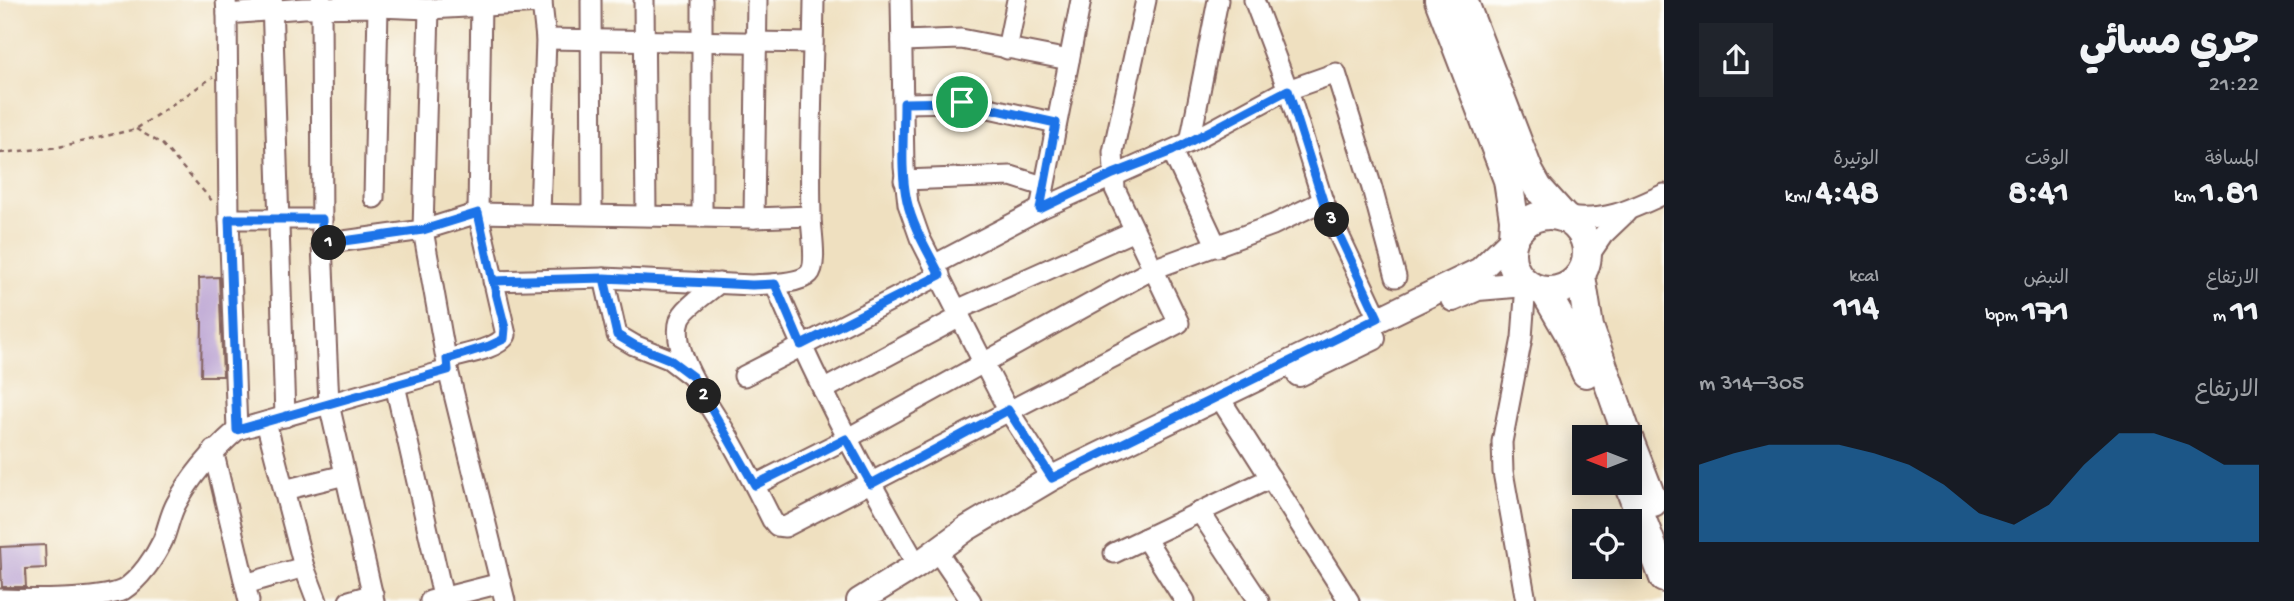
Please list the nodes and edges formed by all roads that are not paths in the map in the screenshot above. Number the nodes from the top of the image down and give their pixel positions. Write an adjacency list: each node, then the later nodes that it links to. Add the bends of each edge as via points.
1 (591, 0): 22 (street)
2 (644, 0): 23 (street)
3 (702, 0): 24 (street)
4 (757, 0): 25 (street)
5 (814, 0): 27 (street)
6 (901, 0): 26 (street)
7 (1017, 0): 28 (street)
8 (1081, 0): 29 (street)
9 (1146, 0): 35 (street, via 1113,152)
10 (1218, 0): 33 (street)
11 (1254, 0): 30 (street)
12 (1439, 0): 56 (highway, via 1508,180)
13 (1463, 0): 49 (highway, via 1530,172)
14 (542, 1): 15 (street); 21 (street)
15 (481, 3): 20 (street); 43 (street)
16 (321, 4): 17 (street); 19 (street); 53 (street)
17 (272, 5): 18 (street); 52 (street)
18 (226, 7): 51 (street)
19 (378, 7): 20 (street); 39 (street)
20 (429, 9): 54 (street)
21 (546, 39): 22 (street); 44 (street)
22 (591, 39): 23 (street); 45 (street)
23 (644, 40): 24 (street); 46 (street)
24 (702, 40): 25 (street); 47 (street)
25 (758, 41): 27 (street); 50 (street)
26 (902, 41): 28 (street, via 961,39); 31 (street)
27 (813, 43): 48 (street)
28 (1007, 49): 29 (street)
29 (1069, 60): 32 (street)
30 (1288, 90): 33 (street); 40 (street); 62 (street, via 1336,73)
31 (904, 103): 32 (street, via 962,102); 36 (street)
32 (1056, 123): 37 (street)
33 (1190, 142): 34 (street)
34 (1172, 151): 35 (street); 58 (street)
35 (1113, 174): 41 (street); 55 (street)
36 (905, 180): 37 (street, via 1011,176); 60 (street, via 914,222)
37 (1043, 186): 41 (street)
38 (1664, 194): 42 (street)
39 (374, 198)
40 (1323, 201): 58 (street); 69 (street)
41 (1040, 209): 60 (street)
42 (1627, 212): 49 (street, via 1590,219); 59 (street, via 1603,235)
43 (478, 213): 44 (street); 54 (street); 64 (street)
44 (540, 213): 45 (street)
45 (592, 214): 46 (street)
46 (646, 215): 47 (street)
47 (702, 215): 50 (street)
48 (811, 216): 50 (street); 66 (street, via 814,267 804,278)
49 (1564, 217): 56 (highway, via 1534,217); 59 (highway, via 1580,229 1588,247)
50 (754, 218)
51 (229, 219): 52 (street); 84 (street)
52 (279, 219): 53 (street); 80 (street)
53 (322, 219): 57 (street)
54 (423, 230): 57 (street); 72 (street)
55 (1134, 231): 61 (street); 68 (street)
56 (1513, 238): 67 (highway, via 1511,258 1519,277); 69 (main road, via 1480,270)
57 (322, 244): 77 (street)
58 (1217, 247): 61 (street)
59 (1584, 267): 67 (highway, via 1565,289); 83 (highway, via 1588,327)
60 (937, 270): 68 (street); 70 (street)
61 (1153, 270): 71 (street); 79 (street, via 1179,323)
62 (1396, 276)
63 (604, 278): 64 (street); 65 (street); 74 (street, via 617,335 669,359)
64 (493, 281): 72 (street, via 504,339)
65 (719, 283): 66 (street); 74 (street, via 679,321 681,351)
66 (775, 284): 70 (street)
67 (1538, 289): 78 (main road, via 1478,288); 82 (highway, via 1570,335); 116 (street, via 1522,338 1502,442)
68 (959, 313): 71 (street); 76 (street)
69 (1378, 318): 89 (main road)
70 (801, 345): 73 (street); 76 (street)
71 (983, 362): 79 (street); 85 (street)
72 (448, 364): 75 (street); 103 (street)
73 (744, 376)
74 (693, 377): 92 (street)
75 (395, 385): 77 (street); 107 (street)
76 (823, 390): 85 (street)
77 (329, 404): 80 (street); 88 (street)
78 (1226, 408): 90 (street); 99 (main road, via 1039,498)
79 (1008, 410): 89 (street); 91 (street)
80 (285, 417): 81 (street)
81 (266, 422): 84 (street); 93 (street)
82 (1605, 425)
83 (1624, 425)
84 (237, 430): 86 (street)
85 (846, 439): 91 (street); 92 (street)
86 (213, 450): 104 (street); 106 (street, via 174,506 163,540 141,574 123,590 104,597)
87 (1642, 473): 96 (highway)
88 (345, 475): 93 (street); 105 (street)
89 (1052, 478): 100 (main road, via 966,529)
90 (1271, 478): 95 (street); 115 (street)
91 (871, 484): 92 (street, via 785,527 772,520); 100 (street)
92 (755, 485)
93 (284, 490): 101 (street)
94 (1633, 495): 102 (highway)
95 (1200, 512): 97 (street); 114 (street)
96 (1664, 530)
97 (1146, 538): 98 (street); 113 (street)
98 (1114, 553)
99 (943, 560): 111 (main road); 112 (street)
100 (917, 565): 110 (main road)
101 (304, 567): 104 (street); 108 (street)
102 (1664, 578)
103 (503, 592): 107 (street)
104 (247, 593)
105 (373, 598): 109 (street)
106 (0, 599)
107 (439, 600)
108 (317, 601)
109 (349, 601)
110 (859, 601)
111 (890, 601)
112 (971, 601)
113 (1185, 601)
114 (1259, 601)
115 (1349, 601)
116 (1526, 601)

